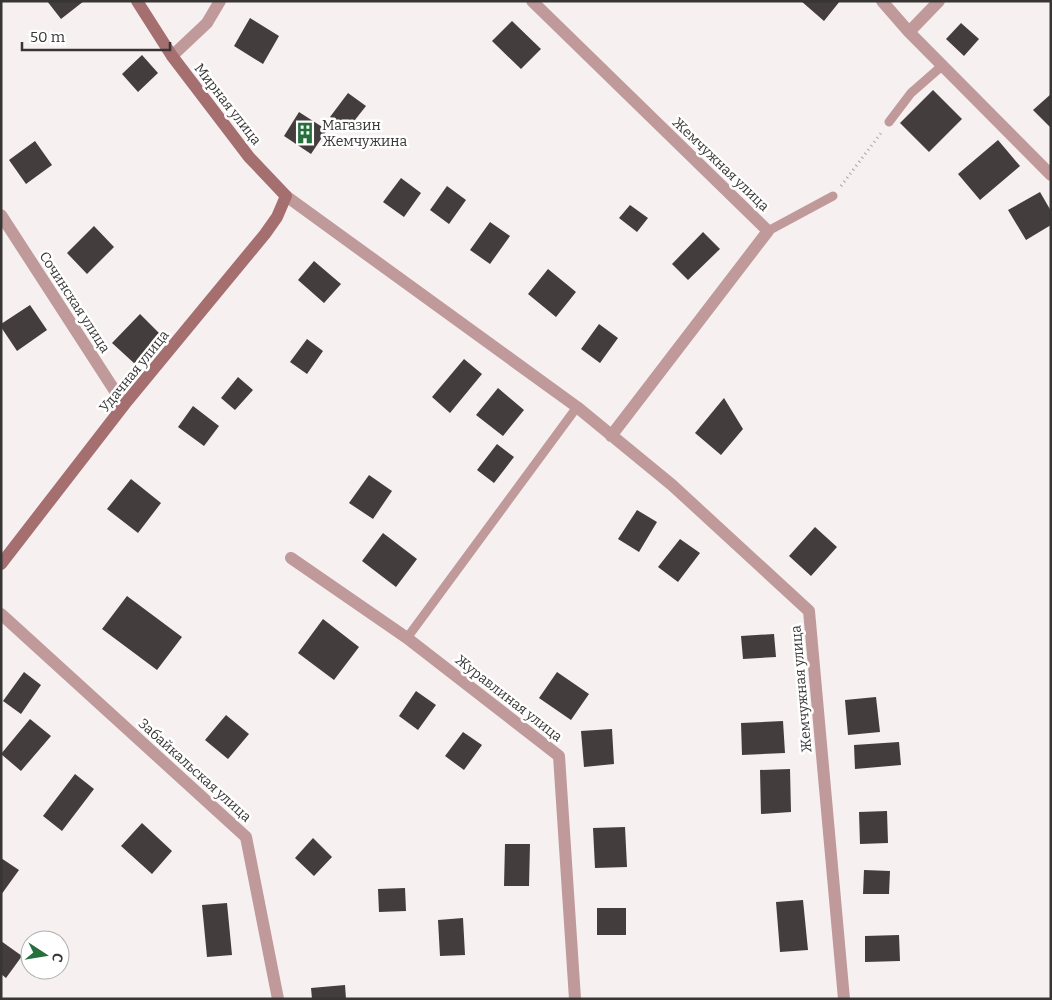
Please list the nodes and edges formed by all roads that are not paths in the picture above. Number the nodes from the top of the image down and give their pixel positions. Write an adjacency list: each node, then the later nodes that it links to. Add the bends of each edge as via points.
1 (137, 1): 7 (street, Мирная улица)
2 (220, 1): 7 (street, via 208,23)
3 (532, 1): 14 (street, Жемчужная улица)
4 (882, 1): 6 (street)
5 (939, 1): 6 (street)
6 (909, 32): 8 (street)
7 (172, 56): 11 (street, Мирная улица, via 249,157)
8 (943, 65): 9 (lane, via 911,93); 10 (street)
9 (889, 122)
10 (1051, 175)
11 (286, 196): 15 (street, Удачная улица, via 265,234); 16 (street, Жемчужная улица)
12 (833, 196): 14 (lane)
13 (1, 215): 15 (street, Сочинская улица)
14 (768, 231): 17 (street, Жемчужная улица)
15 (124, 405): 19 (street, Удачная улица)
16 (577, 407): 17 (street, Жемчужная улица); 21 (lane)
17 (611, 436): 24 (street, Жемчужная улица, via 672,485 809,611)
18 (291, 558): 21 (street, Журавлиная улица)
19 (1, 564)
20 (1, 614): 22 (street, Забайкальская улица, via 246,837)
21 (407, 638): 23 (street, Журавлиная улица, via 559,756)
22 (278, 999)
23 (575, 999)
24 (844, 999)

